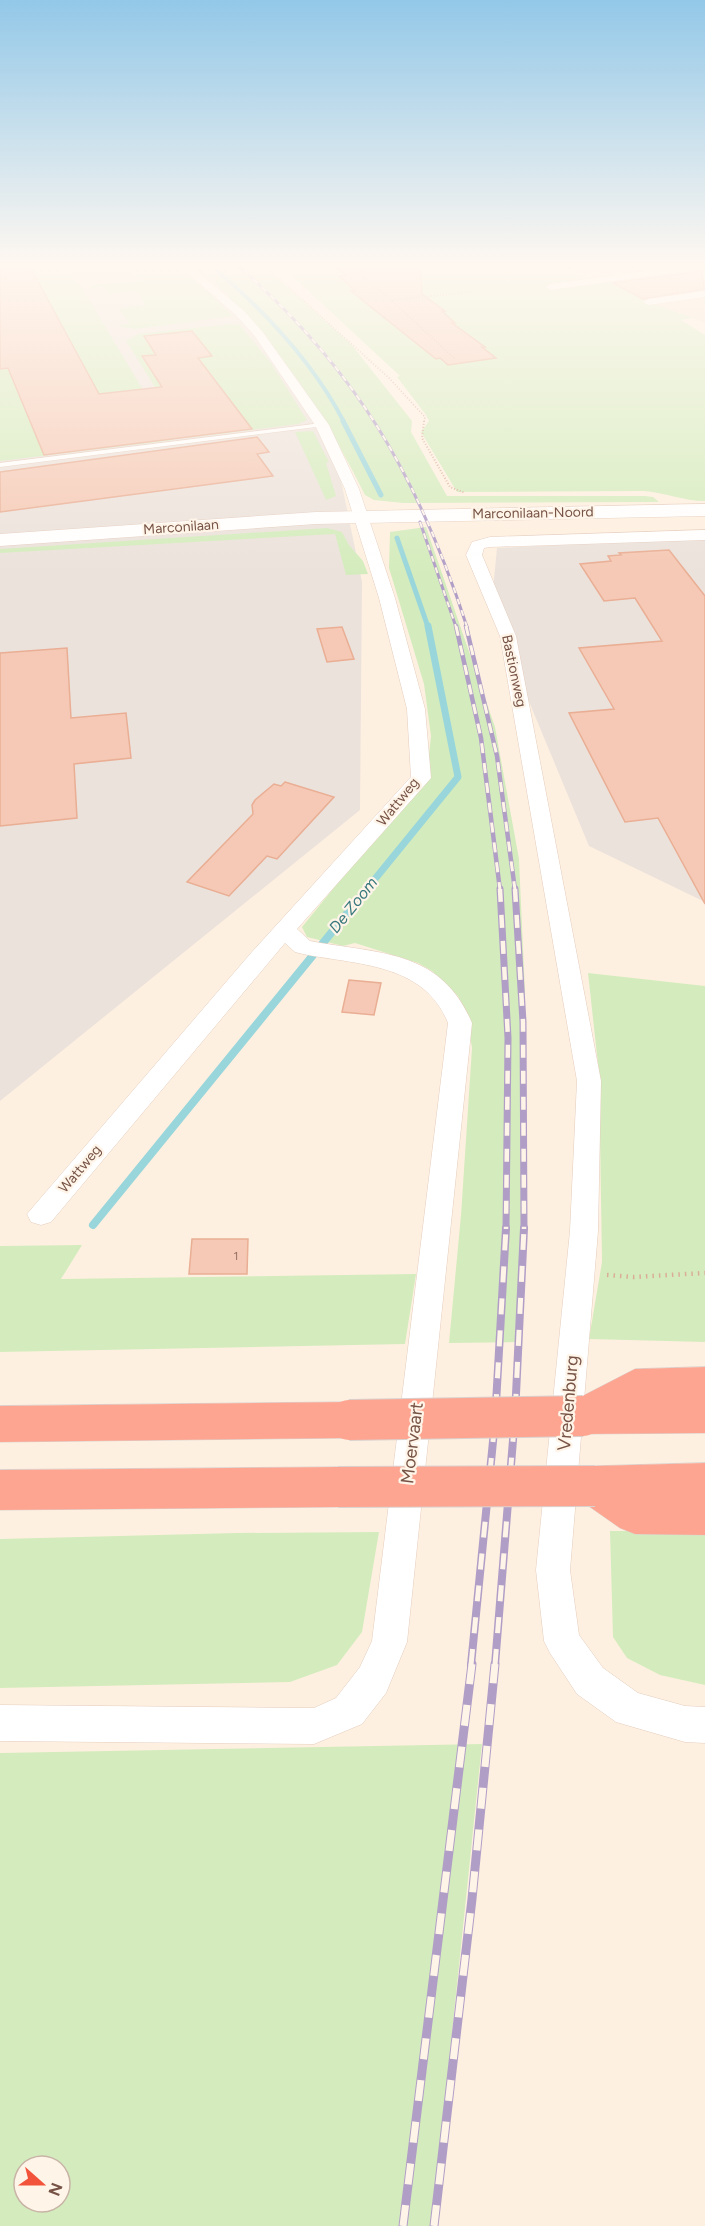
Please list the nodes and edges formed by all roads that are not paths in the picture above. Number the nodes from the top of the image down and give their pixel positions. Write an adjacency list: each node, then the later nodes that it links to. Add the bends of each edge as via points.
1 (282, 367): 2 (street, Wattweg)
2 (322, 425): 3 (lane); 6 (street, Wattweg)
3 (0, 465)
4 (677, 508): 5 (street, Marconilaan-Noord); 6 (street, Marconilaan-Noord); 7 (street)
5 (705, 510)
6 (362, 517): 8 (street, Marconilaan); 10 (street, Wattweg, via 416,709 421,778)
7 (698, 535): 9 (street); 11 (street, Bastionweg, via 490,542 477,545 474,555 508,636)
8 (0, 540)
9 (705, 553)
10 (294, 939): 12 (street, Wattweg, via 252,967); 21 (street, Moervaart, via 344,956 407,967 432,981 451,1001 460,1023 389,1642 373,1680 349,1711 314,1726)
11 (574, 991): 22 (street, Vredenburg, via 590,1081 587,1169 553,1570 562,1641 590,1681 629,1709 685,1724)
12 (41, 1214)
13 (705, 1384): 14 (highway)
14 (635, 1401): 15 (highway); 16 (highway, bridge, via 583,1416)
15 (705, 1415)
16 (0, 1424)
17 (705, 1483): 19 (highway)
18 (0, 1490): 19 (highway, bridge, via 338,1487)
19 (622, 1495): 20 (highway)
20 (705, 1515)
21 (0, 1723)
22 (705, 1725)

